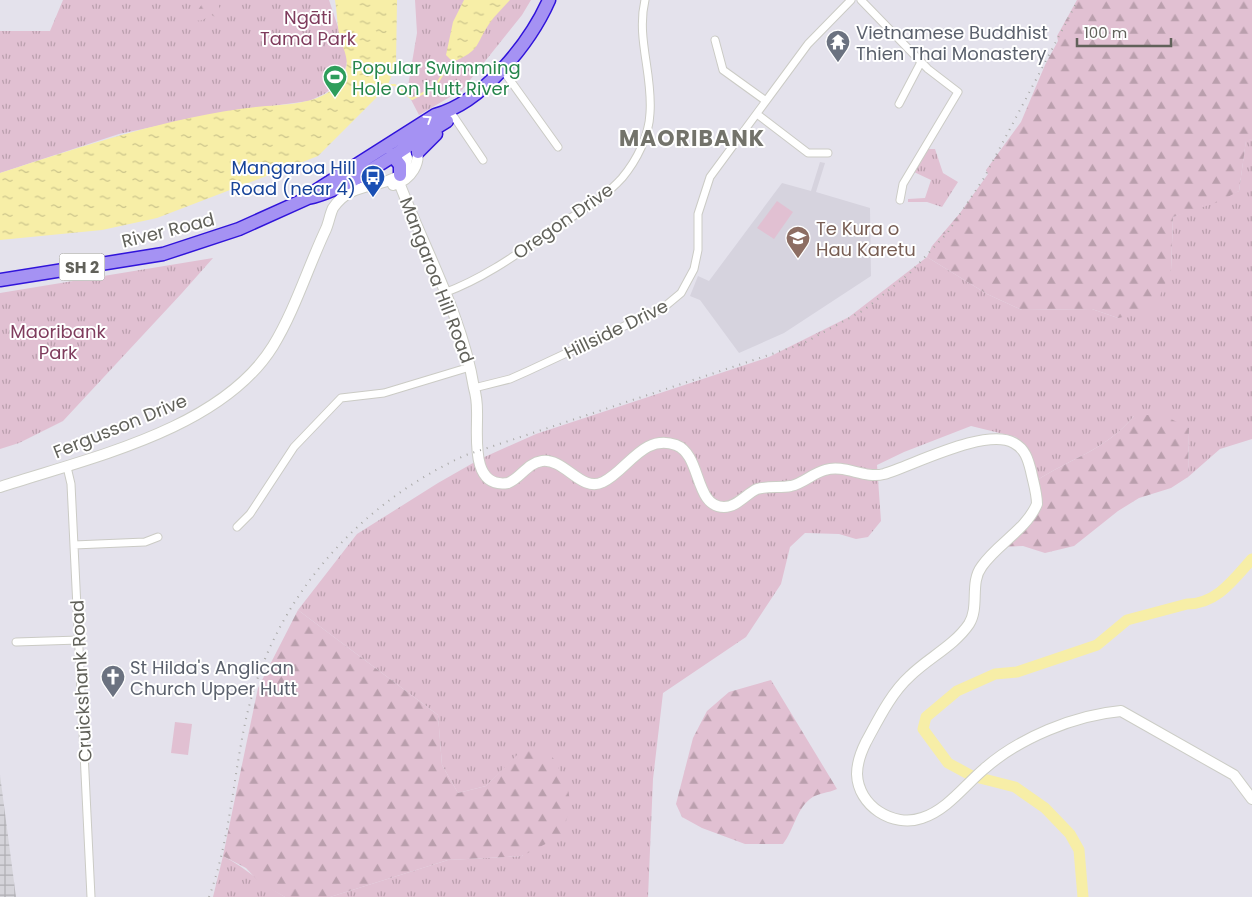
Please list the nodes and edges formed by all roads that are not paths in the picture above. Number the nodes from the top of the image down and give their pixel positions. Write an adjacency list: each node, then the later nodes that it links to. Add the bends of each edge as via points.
1 (549, 0): 7 (highway, SH 2, via 528,39)
2 (645, 0): 21 (street, Oregon Drive, via 642,37 651,91 650,115 634,162 605,195 480,277)
3 (851, 0): 8 (street, Hillside Drive, via 808,44)
4 (861, 0): 6 (street)
5 (715, 40): 8 (street, via 723,70)
6 (921, 62): 9 (street); 19 (street, via 958,92 903,184)
7 (502, 69): 11 (highway, SH 2); 13 (street)
8 (766, 101): 10 (street, Hillside Drive)
9 (900, 104)
10 (757, 114): 14 (street, via 808,153); 23 (street, Hillside Drive, via 706,184 698,214 696,262 677,298 663,308 510,379)
11 (448, 116): 12 (highway); 12 (highway, SH 2, via 435,115); 16 (street)
12 (409, 142): 15 (highway, River Road / SH 2); 17 (street, via 406,166); 18 (highway, River Road / SH 2, via 316,189)
13 (558, 147)
14 (828, 154)
15 (392, 155): 17 (highway, via 400,165); 18 (highway, River Road / SH 2, via 334,189)
16 (483, 160)
17 (399, 178): 21 (street, Mangaroa Hill Road); 24 (street, Fergusson Drive, via 346,194 333,208 274,345 239,386 198,414 166,430)
18 (308, 198): 20 (highway, River Road / SH 2, via 239,229 163,254)
19 (900, 200)
20 (0, 280)
21 (444, 293): 22 (street, Mangaroa Hill Road, via 465,345)
22 (470, 367): 23 (street, Mangaroa Hill Road); 26 (street, via 384,394 341,398 298,443 250,514)
23 (474, 388): 31 (street, Mangaroa Hill Road, via 478,459 486,476 500,484 512,482 536,462 549,461 565,467 584,482 597,484 639,452 656,444 671,444 687,452 708,499 719,507 728,507 755,490 791,486 824,470 877,476 981,441 1000,438 1018,445 1029,463 1037,499 1035,508 983,564 975,580 970,622 898,688 869,737 857,768 859,786 869,804 899,820 930,815 1002,755 1041,733 1121,711 1234,775)
24 (67, 466): 25 (street, Fergusson Drive); 28 (street, Cruickshank Road)
25 (0, 488)
26 (237, 527)
27 (158, 537): 28 (street, via 145,542)
28 (74, 545): 29 (street, Cruickshank Road)
29 (79, 640): 30 (street); 32 (street, Cruickshank Road)
30 (16, 642)
31 (1252, 799)
32 (91, 897)

